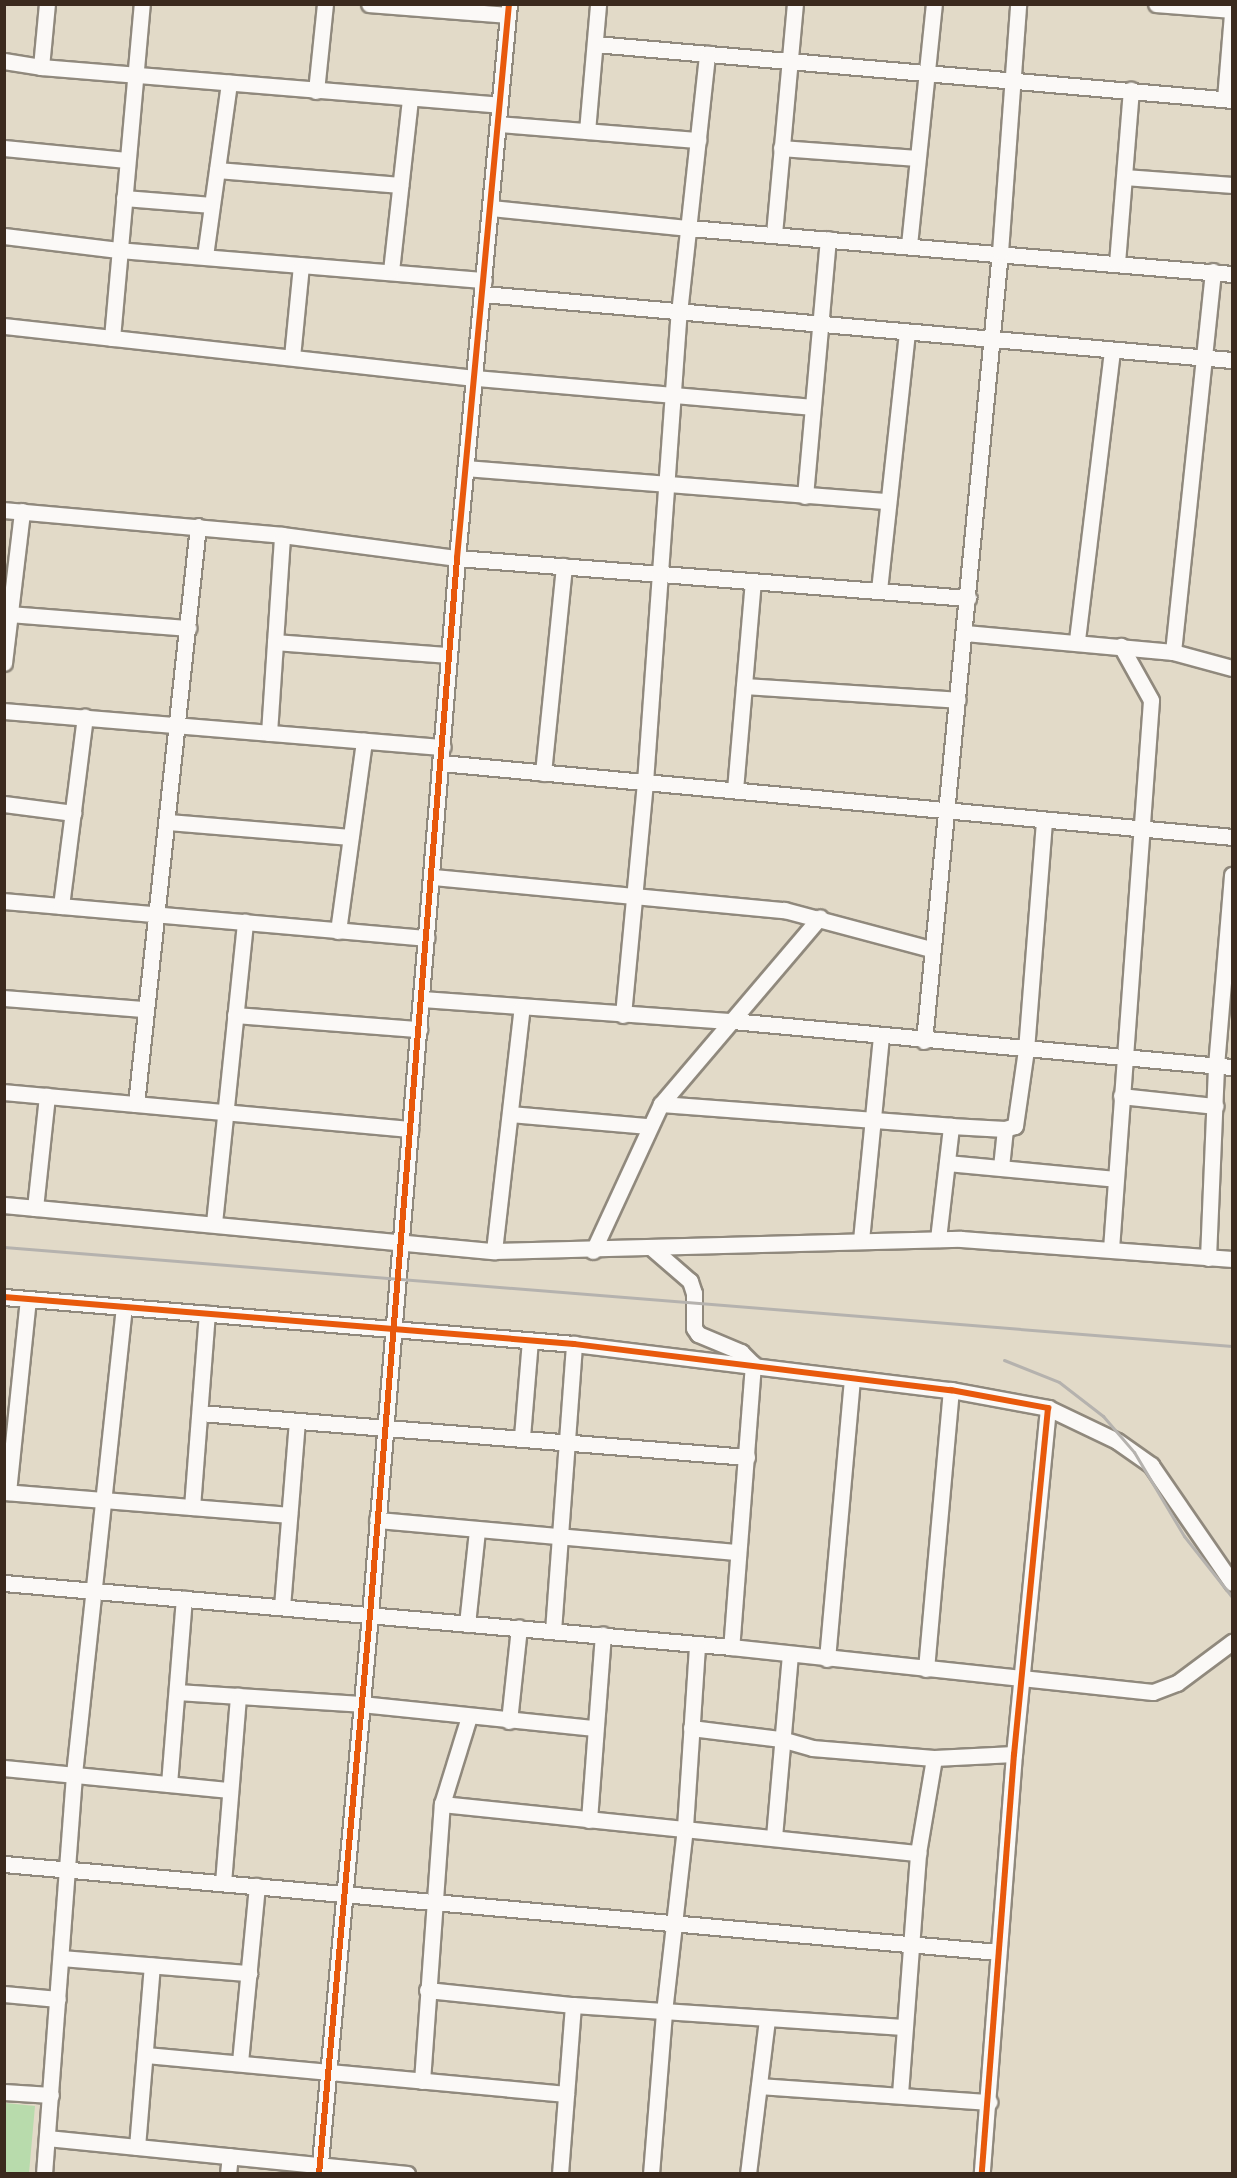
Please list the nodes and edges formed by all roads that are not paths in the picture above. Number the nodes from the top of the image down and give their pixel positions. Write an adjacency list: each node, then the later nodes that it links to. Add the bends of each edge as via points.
1 (46, 4): 16 (street)
2 (142, 4): 18 (street)
3 (325, 4): 22 (street)
4 (369, 4): 10 (street)
5 (598, 4): 12 (street)
6 (795, 4): 14 (street)
7 (934, 4): 17 (street)
8 (1018, 4): 19 (street)
9 (1156, 4): 11 (street)
10 (509, 10): 25 (street)
11 (1233, 12): 24 (street)
12 (595, 44): 13 (street); 27 (street)
13 (707, 54): 14 (street); 28 (street)
14 (790, 60): 17 (street); 30 (street)
15 (4, 61): 16 (street)
16 (41, 67): 18 (street)
17 (926, 72): 19 (street); 31 (street)
18 (135, 75): 20 (street); 32 (street)
19 (1012, 80): 21 (street); 46 (street)
20 (229, 83): 22 (street); 33 (street)
21 (1131, 90): 24 (street); 34 (street)
22 (316, 91): 23 (street)
23 (410, 98): 25 (street); 35 (street)
24 (1229, 100)
25 (499, 105): 26 (street)
26 (498, 124): 27 (street); 39 (street)
27 (587, 131): 28 (street)
28 (698, 140): 40 (street)
29 (4, 148): 32 (street)
30 (781, 148): 31 (street); 41 (street)
31 (917, 158): 44 (street)
32 (126, 160): 37 (street)
33 (217, 170): 35 (street); 38 (street)
34 (1125, 177): 36 (street); 48 (street)
35 (400, 185): 50 (street)
36 (1233, 185)
37 (124, 198): 38 (street); 45 (street)
38 (212, 206): 47 (street)
39 (490, 208): 40 (street); 53 (street)
40 (689, 228): 41 (street); 54 (street)
41 (774, 234): 43 (street)
42 (4, 236): 45 (street)
43 (828, 239): 44 (street); 55 (street)
44 (909, 245): 46 (street)
45 (118, 250): 47 (street); 58 (street)
46 (1000, 252): 48 (street); 59 (street)
47 (205, 256): 49 (street)
48 (1117, 263): 51 (street)
49 (301, 265): 50 (street); 61 (street)
50 (391, 271): 53 (street)
51 (1213, 272): 52 (street); 62 (street)
52 (1233, 274)
53 (484, 287): 54 (street); 64 (street)
54 (679, 313): 55 (street); 65 (street)
55 (821, 325): 57 (street); 66 (street)
56 (4, 326): 58 (street)
57 (907, 333): 59 (street); 70 (street)
58 (112, 338): 61 (street)
59 (991, 339): 60 (street); 80 (street)
60 (1112, 350): 62 (street); 84 (street)
61 (292, 357): 64 (street)
62 (1205, 358): 63 (street); 87 (street)
63 (1233, 360)
64 (476, 378): 65 (street); 67 (street)
65 (674, 394): 66 (street); 68 (street)
66 (812, 407): 69 (street)
67 (466, 468): 68 (street); 75 (street)
68 (666, 485): 69 (street); 77 (street)
69 (805, 496): 70 (street)
70 (887, 501): 79 (street)
71 (4, 510): 72 (street)
72 (22, 511): 73 (street); 81 (street)
73 (198, 526): 74 (street); 82 (street)
74 (282, 535): 75 (street); 85 (street)
75 (457, 558): 76 (street); 88 (street)
76 (564, 566): 77 (street); 100 (street)
77 (659, 574): 78 (street); 101 (street)
78 (753, 582): 79 (street); 91 (street)
79 (879, 590): 80 (street)
80 (968, 598): 83 (street)
81 (10, 614): 82 (street); 89 (street)
82 (188, 628): 95 (street)
83 (965, 633): 84 (street); 92 (street)
84 (1077, 640): 86 (street)
85 (274, 642): 88 (street); 96 (street)
86 (1121, 646): 87 (street); 108 (street, via 1151,700)
87 (1173, 652): 90 (street)
88 (449, 655): 98 (street)
89 (4, 663)
90 (1233, 668)
91 (744, 686): 92 (street); 102 (street)
92 (958, 700): 104 (street)
93 (4, 711): 94 (street)
94 (86, 717): 95 (street); 105 (street)
95 (179, 725): 96 (street); 106 (street)
96 (269, 733): 97 (street)
97 (364, 741): 98 (street); 109 (street)
98 (443, 747): 99 (street)
99 (441, 763): 100 (street); 112 (street)
100 (543, 773): 101 (street)
101 (645, 782): 102 (street); 113 (street)
102 (735, 790): 104 (street)
103 (4, 804): 105 (street)
104 (944, 812): 107 (street); 121 (street)
105 (73, 813): 115 (street)
106 (168, 822): 109 (street); 116 (street)
107 (1044, 822): 108 (street); 132 (street)
108 (1142, 831): 110 (street); 133 (street)
109 (350, 837): 119 (street)
110 (1233, 837)
111 (1233, 875): 134 (street)
112 (433, 877): 113 (street); 120 (street)
113 (633, 893): 117 (street); 127 (street)
114 (4, 901): 115 (street)
115 (62, 906): 116 (street)
116 (157, 913): 118 (street); 125 (street)
117 (820, 917): 121 (street); 128 (street)
118 (245, 922): 119 (street); 126 (street)
119 (338, 931): 120 (street)
120 (426, 938): 123 (street)
121 (931, 949): 131 (street)
122 (4, 998): 125 (street)
123 (422, 999): 124 (street); 129 (street)
124 (522, 1007): 127 (street); 143 (street)
125 (146, 1009): 139 (street)
126 (235, 1015): 129 (street); 142 (street)
127 (623, 1015): 128 (street)
128 (732, 1022): 130 (street); 140 (street)
129 (419, 1029): 147 (street)
130 (881, 1036): 131 (street); 144 (street)
131 (924, 1041): 132 (street)
132 (1026, 1050): 133 (street); 148 (street, via 1017,1123)
133 (1123, 1058): 134 (street); 138 (street)
134 (1216, 1066): 135 (street); 141 (street)
135 (1233, 1067)
136 (4, 1092): 137 (street)
137 (47, 1096): 139 (street); 153 (street)
138 (1121, 1096): 141 (street); 151 (street)
139 (136, 1104): 142 (street)
140 (661, 1104): 144 (street); 145 (street)
141 (1215, 1106): 162 (street)
142 (226, 1112): 147 (street); 154 (street)
143 (510, 1114): 145 (street); 160 (street)
144 (874, 1119): 146 (street); 157 (street)
145 (648, 1126): 161 (street)
146 (951, 1126): 148 (street); 149 (street)
147 (410, 1129): 156 (street)
148 (1005, 1129): 150 (street)
149 (947, 1163): 150 (street); 155 (street)
150 (1001, 1167): 151 (street)
151 (1115, 1179): 158 (street)
152 (4, 1205): 153 (street)
153 (35, 1208): 154 (street)
154 (214, 1222): 156 (street)
155 (938, 1239): 157 (street); 158 (street)
156 (400, 1240): 160 (street); 168 (street)
157 (861, 1240): 159 (street)
158 (1111, 1249): 162 (street)
159 (653, 1250): 161 (street); 171 (street, via 690,1281 694,1328 698,1334 741,1352)
160 (494, 1251): 161 (street)
161 (593, 1251)
162 (1208, 1258): 163 (street)
163 (1233, 1259)
164 (4, 1297): 165 (street)
165 (28, 1300): 166 (street); 174 (street)
166 (124, 1309): 167 (street); 183 (street)
167 (207, 1314): 168 (street); 176 (street)
168 (392, 1326): 169 (street); 178 (street)
169 (530, 1340): 170 (street); 179 (street)
170 (574, 1344): 171 (street); 180 (street)
171 (753, 1364): 172 (street); 181 (street)
172 (852, 1378): 173 (street); 204 (street)
173 (951, 1390): 175 (street); 205 (street)
174 (10, 1399): 182 (street)
175 (1048, 1408): 191 (street, via 1117,1441 1151,1465); 206 (street)
176 (200, 1413): 177 (street); 184 (street)
177 (297, 1422): 178 (street); 185 (street)
178 (385, 1425): 179 (street); 186 (street)
179 (522, 1437): 180 (street)
180 (568, 1440): 181 (street); 188 (street)
181 (747, 1457): 189 (street)
182 (6, 1492): 183 (street)
183 (105, 1500): 184 (street); 192 (street)
184 (192, 1507): 185 (street)
185 (289, 1515): 194 (street)
186 (376, 1520): 187 (street); 195 (street)
187 (477, 1530): 188 (street); 196 (street)
188 (561, 1536): 189 (street); 198 (street)
189 (737, 1552): 202 (street)
190 (4, 1583): 192 (street)
191 (1233, 1584)
192 (94, 1591): 193 (street); 218 (street)
193 (184, 1599): 194 (street); 207 (street)
194 (282, 1607): 195 (street)
195 (370, 1615): 196 (street); 209 (street)
196 (467, 1624): 197 (street)
197 (519, 1628): 198 (street); 211 (street)
198 (553, 1631): 199 (street)
199 (603, 1635): 201 (street); 212 (street)
200 (1233, 1642): 206 (street, via 1178,1683 1153,1692)
201 (698, 1644): 202 (street); 213 (street)
202 (731, 1647): 203 (street)
203 (790, 1655): 204 (street); 214 (street)
204 (827, 1659): 205 (street)
205 (926, 1669): 206 (street)
206 (1022, 1679): 215 (street)
207 (177, 1692): 208 (street); 219 (street)
208 (238, 1696): 209 (street); 220 (street)
209 (361, 1704): 210 (street); 230 (street)
210 (469, 1717): 211 (street); 221 (street)
211 (508, 1720): 212 (street)
212 (594, 1728): 222 (street)
213 (691, 1728): 214 (street); 223 (street)
214 (781, 1739): 216 (street, via 812,1748); 224 (street)
215 (1014, 1754): 216 (street); 234 (street)
216 (934, 1758): 225 (street)
217 (4, 1768): 218 (street)
218 (74, 1774): 219 (street); 227 (street)
219 (169, 1784): 220 (street)
220 (230, 1790): 228 (street)
221 (442, 1804): 222 (street); 231 (street)
222 (589, 1820): 223 (street)
223 (685, 1827): 224 (street); 232 (street)
224 (774, 1837): 225 (street)
225 (918, 1853): 233 (street)
226 (4, 1864): 227 (street)
227 (67, 1869): 228 (street); 235 (street)
228 (223, 1883): 229 (street)
229 (257, 1886): 230 (street); 237 (street)
230 (344, 1894): 231 (street); 247 (street)
231 (435, 1902): 232 (street); 238 (street)
232 (674, 1923): 233 (street); 242 (street)
233 (910, 1944): 234 (street); 244 (street)
234 (998, 1952): 254 (street)
235 (61, 1958): 236 (street); 240 (street)
236 (152, 1966): 237 (street); 245 (street)
237 (249, 1973): 246 (street)
238 (427, 1990): 241 (street); 248 (street)
239 (4, 1994): 240 (street)
240 (58, 2000): 253 (street)
241 (573, 2005): 242 (street); 251 (street)
242 (663, 2012): 243 (street); 263 (street)
243 (767, 2019): 244 (street); 249 (street)
244 (903, 2027): 252 (street)
245 (146, 2055): 246 (street); 256 (street)
246 (240, 2062): 247 (street)
247 (330, 2072): 248 (street); 258 (street)
248 (422, 2081): 251 (street)
249 (759, 2086): 252 (street); 264 (street)
250 (4, 2092): 253 (street)
251 (566, 2094): 262 (street)
252 (900, 2094): 254 (street)
253 (51, 2095): 255 (street)
254 (989, 2102): 265 (street)
255 (47, 2138): 256 (street); 259 (street)
256 (138, 2147): 257 (street)
257 (230, 2156): 258 (street); 260 (street)
258 (319, 2169): 261 (street)
259 (44, 2174)
260 (228, 2174)
261 (407, 2174)
262 (560, 2174)
263 (651, 2174)
264 (748, 2174)
265 (982, 2174)

